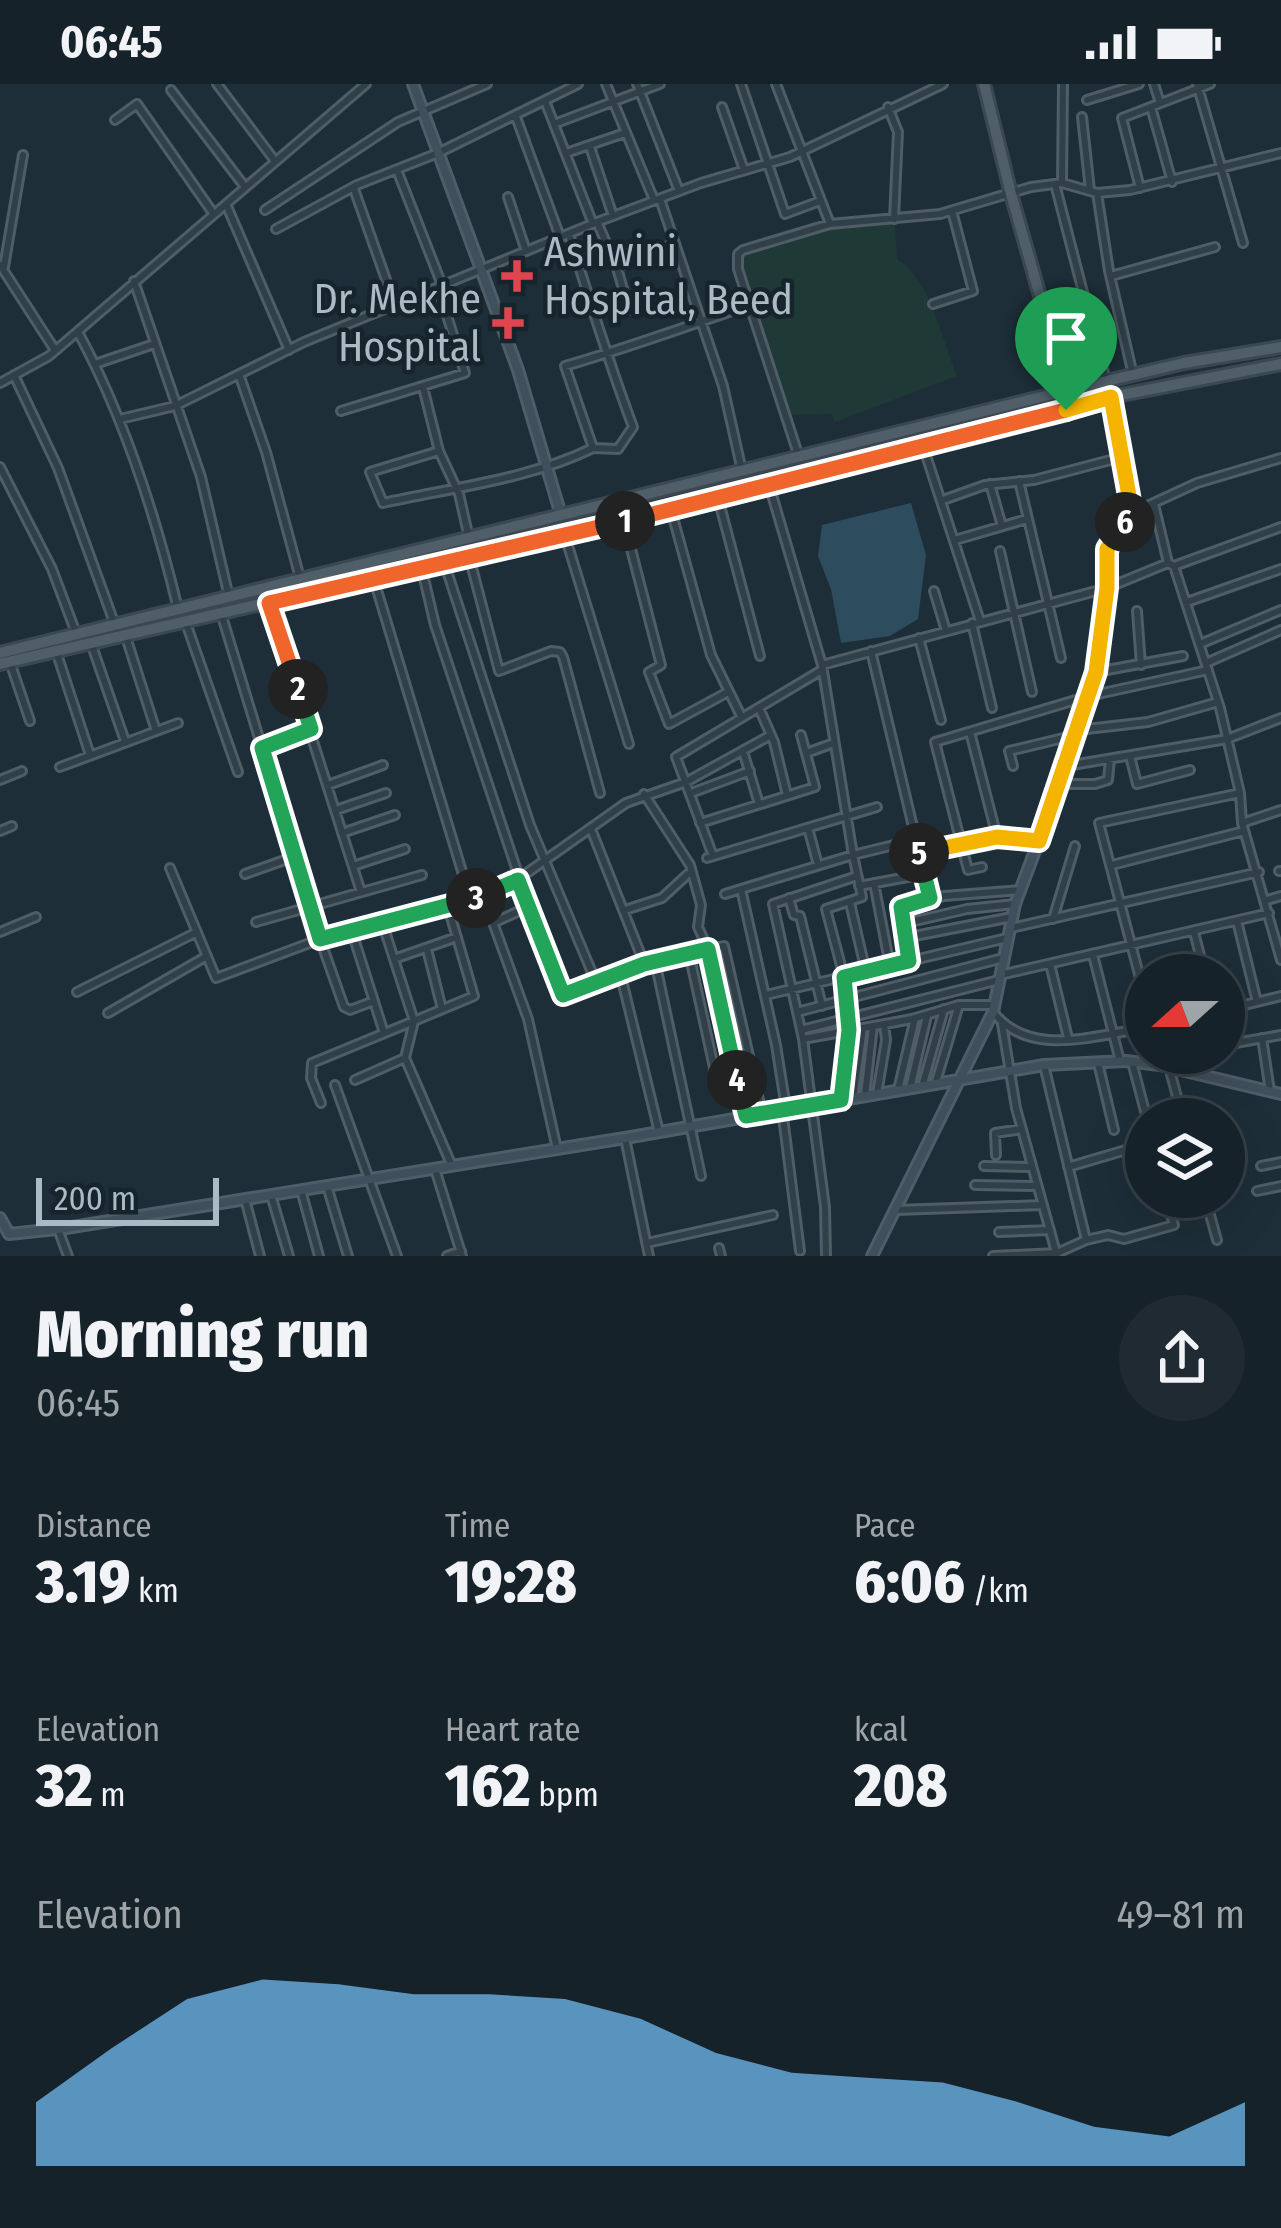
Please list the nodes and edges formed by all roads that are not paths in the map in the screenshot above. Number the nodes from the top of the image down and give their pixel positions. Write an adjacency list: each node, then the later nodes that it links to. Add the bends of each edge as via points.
1 (217, 84): 38 (street)
2 (366, 84): 38 (street)
3 (413, 84): 26 (street)
4 (487, 84): 26 (street)
5 (578, 84): 21 (street)
6 (606, 84): 22 (street)
7 (660, 84): 18 (street)
8 (741, 84): 39 (street)
9 (776, 84): 33 (street)
10 (943, 84): 25 (street)
11 (985, 84): 51 (main road)
12 (1063, 84): 45 (street)
13 (1139, 84): 16 (street)
14 (1154, 84): 23 (street)
15 (1210, 84): 17 (street)
16 (1124, 86): 20 (street)
17 (1198, 86): 23 (street); 41 (street)
18 (639, 89): 22 (street); 49 (street)
19 (171, 90): 46 (street)
20 (1087, 100)
21 (545, 101): 27 (street); 30 (street)
22 (614, 103): 30 (street); 31 (street)
23 (1155, 105): 44 (street); 48 (street, via 1122,118)
24 (722, 107): 43 (street)
25 (888, 107): 33 (street); 60 (street, via 898,132)
26 (422, 111): 34 (street); 56 (street)
27 (516, 116): 34 (street); 64 (street)
28 (1082, 116): 50 (street)
29 (115, 120): 58 (street, via 137,104)
30 (554, 124): 35 (street)
31 (625, 133): 32 (street); 53 (street)
32 (590, 147): 35 (street); 59 (street)
33 (802, 151): 39 (street); 54 (street)
34 (438, 153): 47 (street); 71 (street)
35 (565, 153): 61 (street)
36 (1280, 154): 40 (street); 41 (street)
37 (23, 155): 69 (street)
38 (275, 161): 46 (street)
39 (768, 164): 43 (street); 54 (street, via 785,214)
40 (1281, 167)
41 (1223, 168): 44 (street); 66 (street)
42 (397, 170): 74 (street)
43 (744, 170): 49 (street)
44 (1172, 182): 48 (street)
45 (1059, 184): 50 (street); 51 (street); 93 (street)
46 (244, 187): 55 (street)
47 (354, 188): 63 (street); 75 (street)
48 (1140, 188): 50 (street)
49 (680, 191): 53 (street)
50 (1094, 192): 72 (street)
51 (1011, 194): 57 (street); 96 (main road)
52 (508, 196): 68 (street)
53 (657, 199): 59 (street); 65 (street)
54 (820, 201): 62 (street)
55 (226, 203): 58 (street); 84 (street)
56 (265, 210)
57 (952, 211): 60 (street); 76 (street, via 973,291)
58 (213, 213): 73 (street)
59 (614, 216): 61 (street)
60 (894, 219): 62 (street)
61 (595, 223): 64 (street); 70 (street)
62 (830, 224): 77 (street, via 738,254)
63 (276, 229)
64 (564, 236): 68 (street); 85 (street)
65 (675, 243): 70 (street); 79 (street)
66 (1243, 243)
67 (1216, 247): 72 (street)
68 (526, 251): 71 (street)
69 (2, 266): 83 (street)
70 (617, 268): 78 (street)
71 (481, 270): 74 (street); 107 (street)
72 (1111, 276): 91 (street)
73 (134, 280): 80 (street); 81 (street)
74 (440, 286): 75 (street); 95 (street, via 465,373)
75 (395, 304): 84 (street)
76 (933, 304)
77 (749, 305): 79 (street); 104 (street)
78 (629, 310)
79 (702, 321): 85 (street); 109 (street)
80 (77, 331): 83 (street); 87 (street)
81 (154, 344): 87 (street); 98 (street)
82 (1281, 347): 86 (main road)
83 (55, 350): 90 (street)
84 (289, 350): 89 (street)
85 (606, 354): 101 (street, via 565,366); 101 (street, via 632,433 618,449)
86 (1199, 360): 91 (main road); 92 (main road)
87 (95, 364): 100 (street)
88 (1281, 364): 92 (main road)
89 (238, 374): 98 (street); 133 (street)
90 (14, 375): 94 (street); 147 (street)
91 (1133, 375): 93 (main road)
92 (1203, 379): 97 (main road)
93 (1106, 381): 96 (main road)
94 (0, 382)
95 (423, 386): 99 (street); 103 (street)
96 (1067, 391): 104 (main road)
97 (1111, 397): 102 (main road); 105 (street)
98 (175, 406): 100 (street); 137 (street)
99 (341, 411)
100 (120, 419): 144 (street)
101 (593, 448): 107 (street)
102 (924, 448): 113 (main road); 115 (street)
103 (439, 451): 112 (street); 112 (street, via 370,472 378,497 383,503)
104 (799, 457): 109 (main road)
105 (1122, 457): 110 (street); 118 (street)
106 (1281, 458): 116 (street)
107 (547, 466): 112 (street); 119 (street)
108 (0, 467): 150 (street)
109 (742, 471): 119 (main road)
110 (1018, 482): 111 (street); 120 (street)
111 (990, 484): 115 (street); 122 (street)
112 (455, 487): 125 (street)
113 (770, 487): 114 (main road); 162 (street)
114 (718, 498): 117 (main road); 156 (street)
115 (943, 500): 126 (street)
116 (1154, 504): 118 (street); 130 (street)
117 (670, 508): 121 (main road); 164 (street, via 694,605)
118 (1132, 512): 135 (street, via 1107,549)
119 (561, 515): 125 (main road)
120 (1028, 519): 122 (street); 140 (street)
121 (624, 521): 124 (main road); 164 (street, via 661,665 649,673 669,724)
122 (1002, 526): 126 (street)
123 (1281, 527): 130 (street)
124 (565, 535): 128 (main road); 184 (street)
125 (469, 538): 133 (main road)
126 (955, 540): 146 (street)
127 (1000, 551): 143 (street)
128 (469, 556): 129 (main road); 206 (street, via 499,671 551,651 563,657)
129 (444, 561): 131 (main road); 230 (street)
130 (1171, 564): 135 (street); 138 (street)
131 (422, 566): 134 (main road); 241 (street)
132 (1281, 569): 138 (street)
133 (301, 579): 137 (main road)
134 (374, 580): 139 (main road); 258 (street, via 464,878)
135 (1107, 588): 140 (street); 163 (street)
136 (934, 591): 149 (street)
137 (229, 597): 144 (main road)
138 (1187, 602): 153 (street)
139 (269, 603): 145 (main road); 175 (street)
140 (1048, 603): 143 (street); 158 (street)
141 (1281, 610): 153 (street)
142 (1137, 611): 160 (street)
143 (1013, 612): 146 (street); 165 (street)
144 (181, 614): 145 (main road); 147 (main road); 198 (street)
145 (221, 614): 185 (street)
146 (976, 622): 149 (street); 169 (street)
147 (120, 629): 150 (main road); 152 (main road); 176 (street)
148 (1281, 630): 161 (street)
149 (946, 631): 151 (street)
150 (77, 634): 159 (main road)
151 (919, 638): 155 (street); 172 (street)
152 (91, 642): 154 (main road); 182 (street)
153 (1200, 644): 161 (street)
154 (56, 650): 159 (main road); 188 (street)
155 (871, 651): 162 (street); 227 (street)
156 (760, 656)
157 (1183, 656): 160 (street)
158 (1060, 658)
159 (4, 660): 173 (street)
160 (1141, 665): 163 (street)
161 (1207, 666): 166 (street); 167 (street)
162 (822, 668): 168 (street); 183 (street)
163 (1096, 672): 166 (street)
164 (728, 692): 170 (street)
165 (1032, 692)
166 (1089, 696): 177 (street); 178 (street)
167 (1218, 702): 178 (street); 181 (street)
168 (758, 706): 170 (street); 180 (street)
169 (992, 708)
170 (741, 716): 200 (street, via 676,757)
171 (1281, 718): 181 (street)
172 (941, 720)
173 (30, 721)
174 (178, 723): 176 (street)
175 (311, 729): 185 (street); 201 (street)
176 (156, 731): 182 (street)
177 (970, 731): 222 (street); 224 (street, via 935,742)
178 (1077, 732): 192 (street, via 1009,751); 193 (street)
179 (801, 735): 187 (street)
180 (771, 736): 186 (street); 208 (street)
181 (1227, 740): 189 (street); 205 (street)
182 (125, 742): 188 (street)
183 (834, 743): 187 (street); 214 (street)
184 (629, 744)
185 (262, 748): 229 (street)
186 (743, 751): 197 (street); 200 (street)
187 (806, 753): 208 (street, via 814,787)
188 (90, 754): 194 (street)
189 (1130, 756): 190 (street); 195 (street, via 1137,784)
190 (1111, 759): 193 (street); 202 (street, via 1108,780)
191 (383, 765): 201 (street)
192 (1013, 766)
193 (1066, 766): 202 (street)
194 (60, 767)
195 (1190, 770)
196 (22, 771): 199 (street)
197 (750, 771): 204 (street); 209 (street)
198 (238, 772)
199 (0, 780)
200 (686, 782): 204 (street); 207 (street)
201 (328, 784): 211 (street)
202 (1060, 784): 223 (street)
203 (386, 793): 211 (street)
204 (690, 793): 215 (street)
205 (1240, 793): 217 (street); 233 (street, via 1099,824)
206 (600, 794)
207 (644, 794): 219 (street); 236 (street)
208 (787, 795): 209 (street)
209 (759, 804): 215 (street)
210 (878, 807): 214 (street)
211 (336, 810): 221 (street)
212 (1281, 810): 217 (street)
213 (395, 815): 221 (street)
214 (845, 817): 218 (street); 228 (street)
215 (700, 823): 218 (street, via 710,857)
216 (12, 826): 220 (street)
217 (1243, 827): 233 (street); 237 (street)
218 (808, 828): 232 (street)
219 (591, 830): 230 (street); 259 (street)
220 (0, 831)
221 (342, 832): 231 (street)
222 (997, 837): 223 (street); 224 (street)
223 (1039, 841): 245 (street)
224 (961, 844): 227 (street); 234 (street, via 968,870)
225 (1076, 846): 263 (street)
226 (405, 849): 231 (street)
227 (918, 853): 228 (street, via 904,857 902,843); 239 (street)
228 (853, 855): 232 (street); 242 (street)
229 (296, 856): 238 (street); 256 (street)
230 (546, 862): 241 (street); 298 (street)
231 (353, 866): 246 (street)
232 (818, 866): 244 (street)
233 (1112, 866): 254 (street)
234 (982, 867)
235 (170, 868): 272 (street)
236 (691, 872): 259 (street, via 662,898); 280 (street)
237 (1259, 872): 252 (street); 254 (street)
238 (245, 874)
239 (924, 874): 243 (street); 251 (street)
240 (422, 875): 246 (street)
241 (519, 879): 248 (street); 257 (street)
242 (858, 881): 243 (street); 250 (street); 253 (street, via 862,897)
243 (874, 883): 293 (street)
244 (741, 889): 247 (street); 302 (street)
245 (1020, 890): 251 (street); 255 (street)
246 (361, 892): 256 (street)
247 (725, 894)
248 (483, 895): 258 (street); 266 (street)
249 (1281, 896): 252 (street)
250 (789, 898): 299 (street); 300 (street, via 773,904)
251 (930, 898): 267 (street, via 901,907)
252 (1267, 900): 260 (street)
253 (850, 903): 295 (street); 296 (street, via 826,909)
254 (1123, 903): 263 (street); 278 (street)
255 (1015, 904): 262 (street); 267 (street)
256 (311, 906): 265 (street); 277 (street)
257 (528, 907): 266 (street); 298 (street, via 563,995)
258 (448, 908): 268 (street); 275 (street)
259 (625, 910): 291 (street)
260 (1269, 913): 264 (street); 274 (street)
261 (36, 917): 271 (street)
262 (1012, 917): 273 (street); 276 (street)
263 (1053, 919): 273 (street)
264 (1237, 921): 270 (street); 306 (street)
265 (256, 922)
266 (493, 923): 365 (street, via 528,1019)
267 (902, 924): 276 (street)
268 (383, 925): 269 (street); 287 (street)
269 (351, 929): 277 (street); 304 (street)
270 (1194, 931): 278 (street); 283 (street)
271 (0, 932)
272 (197, 932): 285 (street); 301 (street)
273 (1008, 933): 286 (street); 290 (street)
274 (1278, 933): 288 (street)
275 (457, 937): 279 (street); 311 (street, via 474,996)
276 (904, 938): 290 (street)
277 (320, 939): 285 (street, via 216,978); 304 (street, via 344,1007)
278 (1133, 946): 282 (street); 284 (street)
279 (427, 947): 287 (street); 311 (street)
280 (708, 949): 281 (street); 337 (street); 358 (street, via 724,946)
281 (689, 953): 289 (street); 340 (street)
282 (1135, 954)
283 (1200, 954)
284 (1094, 955): 292 (street); 325 (street)
285 (207, 956): 314 (street)
286 (1003, 958): 297 (street); 305 (street)
287 (394, 959): 318 (street)
288 (1281, 960)
289 (655, 961): 291 (street); 360 (street)
290 (909, 961): 293 (street)
291 (644, 964): 294 (street)
292 (1050, 964): 297 (street); 329 (street)
293 (890, 966): 295 (street)
294 (620, 972): 298 (street); 363 (street)
295 (866, 972): 296 (street)
296 (844, 977): 299 (street); 305 (street)
297 (999, 978): 310 (street); 317 (street)
298 (596, 982)
299 (817, 984): 300 (street); 309 (street)
300 (793, 990): 302 (street); 313 (street)
301 (77, 992)
302 (766, 995): 357 (street)
303 (1281, 996): 306 (street)
304 (374, 1000): 326 (street)
305 (847, 1000): 309 (street); 317 (street)
306 (1257, 1002): 308 (street)
307 (959, 1005): 310 (street); 312 (street); 344 (street)
308 (1245, 1005)
309 (822, 1006): 313 (street)
310 (993, 1008): 320 (street); 342 (street)
311 (442, 1009): 318 (street)
312 (944, 1009): 315 (street); 345 (street)
313 (797, 1012): 327 (street)
314 (108, 1013)
315 (927, 1014): 316 (street); 346 (street)
316 (916, 1018): 319 (street); 347 (street)
317 (849, 1019): 323 (street); 327 (street)
318 (414, 1021): 326 (street); 332 (street)
319 (884, 1024): 321 (street); 349 (street)
320 (1002, 1024): 329 (street, via 1022,1038); 338 (street)
321 (873, 1026): 322 (street); 352 (street)
322 (863, 1028): 323 (street); 353 (street)
323 (849, 1030): 327 (street); 354 (street)
324 (1125, 1031): 325 (street)
325 (1113, 1032): 329 (street); 333 (street)
326 (384, 1033): 355 (street, via 312,1063)
327 (802, 1034): 356 (street)
328 (1281, 1035): 330 (street)
329 (1068, 1038)
330 (1262, 1039): 331 (street); 348 (street)
331 (1245, 1042)
332 (405, 1058): 341 (street); 369 (street)
333 (1120, 1061): 334 (street); 335 (street)
334 (1125, 1061)
335 (1098, 1063): 336 (street); 362 (street)
336 (1044, 1065): 338 (street); 373 (street)
337 (735, 1071): 340 (street); 359 (street)
338 (1009, 1071): 342 (street); 361 (street)
339 (1199, 1074): 348 (street)
340 (716, 1076): 351 (street)
341 (355, 1080)
342 (956, 1083): 344 (street); 386 (street)
343 (335, 1084): 376 (street)
344 (935, 1085): 345 (street)
345 (922, 1087): 346 (street)
346 (910, 1088): 347 (street)
347 (898, 1090): 349 (street)
348 (1270, 1091): 350 (street)
349 (877, 1094): 352 (street)
350 (1281, 1094)
351 (720, 1095)
352 (865, 1096): 353 (street)
353 (853, 1098): 354 (street)
354 (841, 1100): 356 (street)
355 (321, 1103)
356 (812, 1105): 357 (street); 409 (street)
357 (784, 1109): 358 (street); 398 (street)
358 (762, 1113): 359 (street)
359 (746, 1116): 360 (street)
360 (692, 1126): 363 (street); 375 (street)
361 (1022, 1130): 367 (street, via 995,1133); 372 (street)
362 (1114, 1130)
363 (659, 1132): 364 (street)
364 (625, 1138): 365 (street); 397 (street)
365 (557, 1149): 369 (street)
366 (1125, 1150): 373 (street)
367 (996, 1155)
368 (1281, 1162): 371 (street)
369 (452, 1166): 374 (street)
370 (984, 1166): 372 (street)
371 (1261, 1166)
372 (1032, 1167): 379 (street)
373 (1068, 1167): 395 (street)
374 (435, 1168): 376 (street); 399 (street)
375 (701, 1175)
376 (370, 1179): 378 (street); 406 (street)
377 (975, 1185): 379 (street)
378 (327, 1186): 381 (street); 405 (street)
379 (1037, 1186): 385 (street)
380 (1281, 1186): 382 (street)
381 (301, 1190): 383 (street); 404 (street)
382 (1257, 1191)
383 (271, 1195): 384 (street); 403 (street)
384 (245, 1199): 391 (street); 402 (street)
385 (1043, 1205): 386 (street); 392 (street)
386 (894, 1210): 410 (street)
387 (773, 1215): 397 (street)
388 (0, 1218): 394 (street)
389 (1172, 1218): 395 (street, via 1174,1225 1124,1239)
390 (1210, 1218): 396 (street)
391 (58, 1229): 394 (street); 401 (street)
392 (1050, 1230): 393 (street); 400 (street)
393 (999, 1232)
394 (4, 1235)
395 (1086, 1240): 400 (street)
396 (1216, 1240)
397 (646, 1243): 408 (street)
398 (800, 1251)
399 (462, 1254): 407 (street)
400 (1057, 1255): 411 (street)
401 (68, 1256)
402 (260, 1256)
403 (289, 1256)
404 (319, 1256)
405 (348, 1256)
406 (397, 1256)
407 (447, 1256)
408 (649, 1256)
409 (826, 1256)
410 (872, 1256)
411 (993, 1256)

